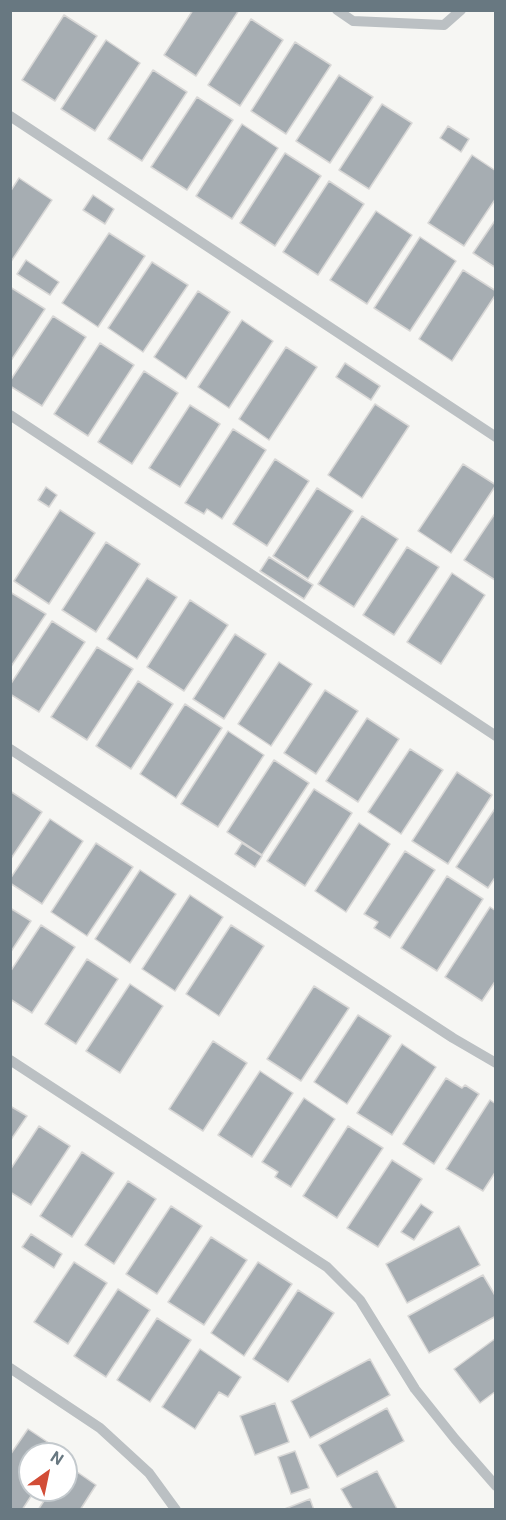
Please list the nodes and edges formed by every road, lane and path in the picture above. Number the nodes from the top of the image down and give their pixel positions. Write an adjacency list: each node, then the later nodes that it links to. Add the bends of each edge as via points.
1 (337, 10): 2 (street, via 353,21 444,25)
2 (461, 10)
3 (10, 116): 5 (street)
4 (10, 416): 6 (street)
5 (495, 437)
6 (495, 736)
7 (10, 749): 9 (street)
8 (10, 1060): 11 (street, via 327,1267 360,1300 415,1389)
9 (495, 1063)
10 (10, 1368): 12 (street, via 100,1428 149,1473)
11 (495, 1486)
12 (176, 1509)

